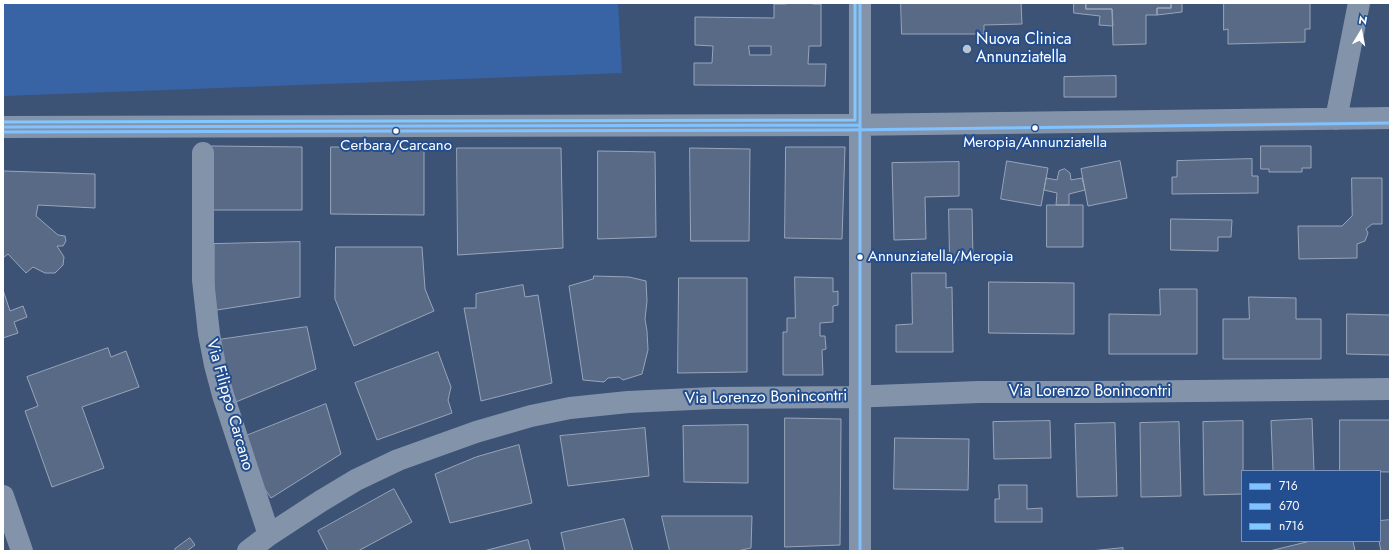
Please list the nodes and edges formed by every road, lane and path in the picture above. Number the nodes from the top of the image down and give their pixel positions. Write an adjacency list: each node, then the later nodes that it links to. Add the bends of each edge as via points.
1 (860, 3): 5 (street)
2 (1359, 3): 4 (street)
3 (1390, 118): 4 (street)
4 (1336, 119): 5 (street)
5 (860, 125): 6 (street); 9 (street)
6 (3, 127)
7 (203, 153): 11 (street, Via Filippo Carcano, via 203,280 209,334 223,395)
8 (1390, 389): 9 (street, Via Lorenzo Bonincontri, via 979,392)
9 (861, 396): 11 (street, Via Lorenzo Bonincontri, via 665,399 549,411 476,432 373,471); 14 (street)
10 (3, 496): 12 (street)
11 (269, 535): 13 (street, Via Lorenzo Bonincontri)
12 (22, 551)
13 (248, 551)
14 (860, 551)

